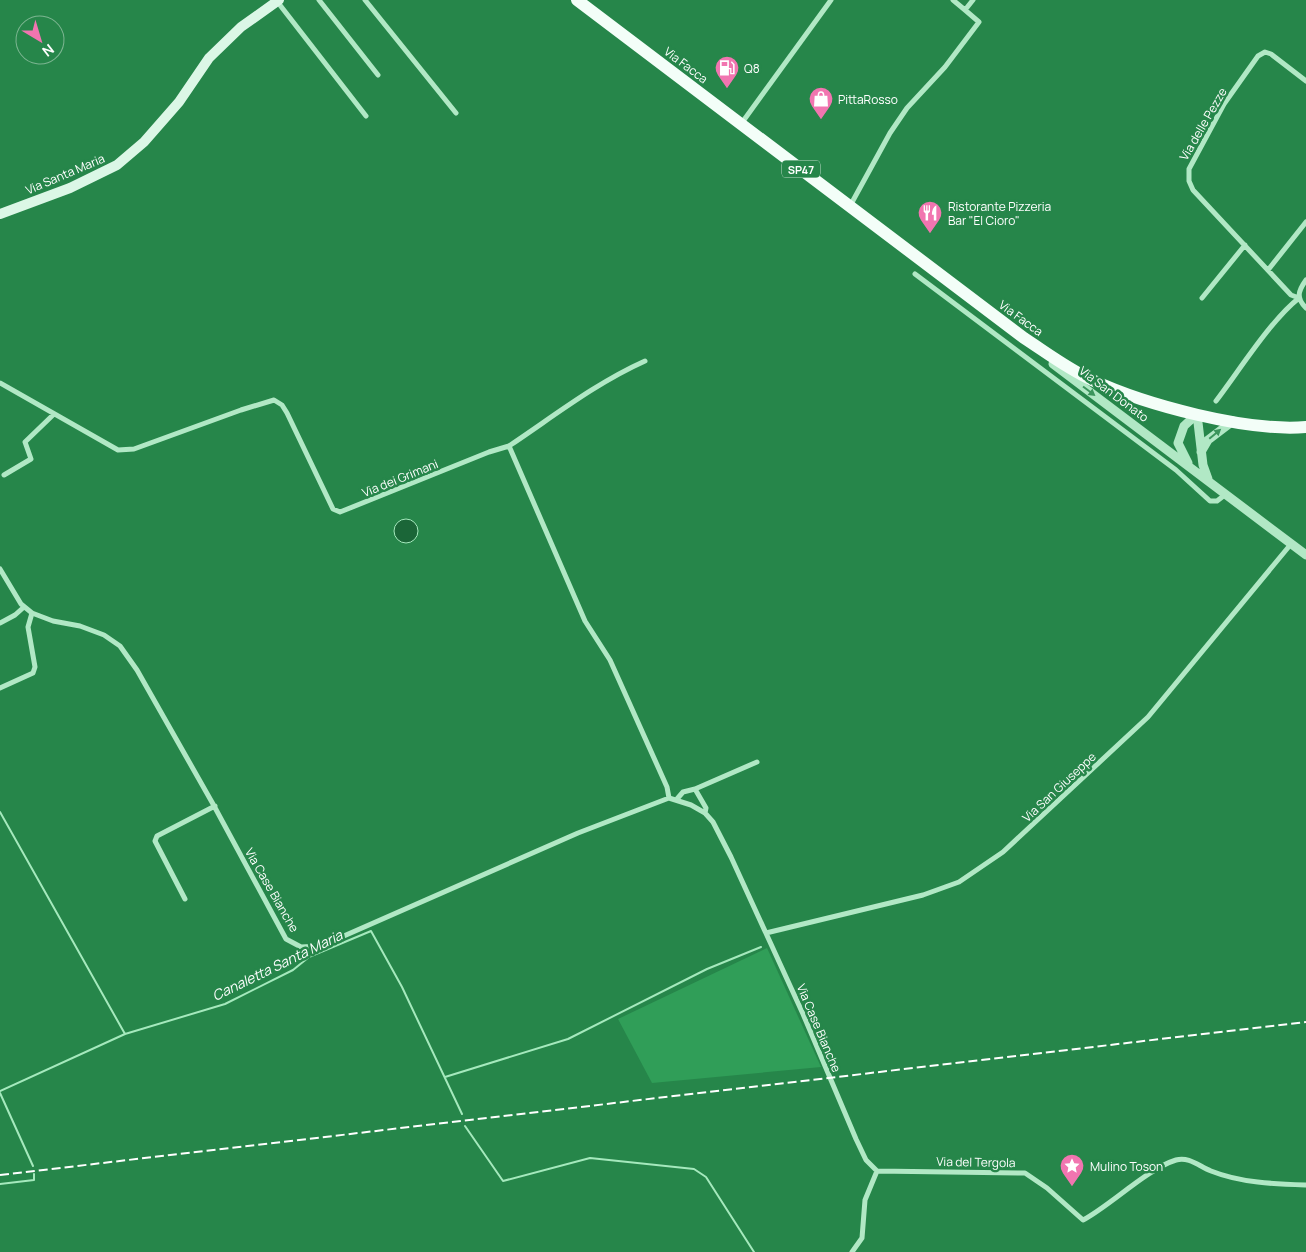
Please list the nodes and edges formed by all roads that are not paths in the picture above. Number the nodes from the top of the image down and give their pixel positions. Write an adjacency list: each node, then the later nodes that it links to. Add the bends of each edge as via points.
1 (277, 0): 12 (street); 15 (main road, Via Santa Maria, via 208,58 179,102 144,142 117,165 70,188)
2 (319, 0): 9 (street)
3 (365, 0): 11 (street)
4 (577, 0): 13 (main road, Via Facca / SP47)
5 (831, 0): 13 (street)
6 (953, 0): 8 (street)
7 (973, 0): 8 (street)
8 (966, 10): 14 (street, via 979,22 945,67 907,108)
9 (378, 75)
10 (1306, 81): 17 (street, Via delle Pezze, via 1271,54 1265,52 1258,56 1224,104 1189,169 1193,190)
11 (456, 113)
12 (366, 116)
13 (741, 124): 14 (main road, Via Facca / SP47)
14 (850, 207): 24 (main road, Via Facca / SP47)
15 (0, 214)
16 (1306, 222): 18 (street)
17 (1245, 245): 18 (street, Via delle Pezze); 21 (street)
18 (1268, 270): 22 (street, Via delle Pezze, via 1291,295)
19 (915, 274): 37 (street, via 1176,470 1210,501 1217,501)
20 (1306, 280): 22 (street, via 1299,291)
21 (1202, 298)
22 (1299, 298): 23 (street, Via delle Pezze); 27 (street, via 1266,335)
23 (1306, 308)
24 (1024, 338): 29 (main road, Via Facca / SP47, via 1092,380); 34 (street, Via San Donato, one-way to 34, via 1037,352)
25 (645, 361): 32 (street, via 572,402)
26 (0, 383): 28 (street, Via dei Grimani)
27 (1216, 402)
28 (54, 414): 32 (street, Via dei Grimani, via 118,450 134,449 274,400 287,413 333,509 340,512); 35 (street, via 26,442 31,459)
29 (1197, 414): 30 (main road, SP47); 33 (street); 34 (street, Via San Donato, via 1184,426 1178,443)
30 (1233, 421): 31 (main road, SP47); 33 (street, one-way to 30, via 1208,440)
31 (1306, 427)
32 (509, 446): 47 (street, via 585,621 610,660)
33 (1201, 452): 36 (street)
34 (1191, 467): 36 (street, Via San Donato)
35 (4, 475)
36 (1208, 480): 37 (street, Via San Donato)
37 (1226, 494): 38 (street, Via San Donato)
38 (1291, 544): 39 (street, Via San Donato); 52 (street, Via San Giuseppe, via 1148,717 1003,852 959,882 923,895)
39 (1306, 555)
40 (0, 570): 41 (street, Via Case Bianche)
41 (24, 606): 42 (street, Via Case Bianche); 43 (street, via 16,615)
42 (32, 613): 44 (street, via 28,627 35,667 33,673); 49 (street, Via Case Bianche, via 80,626 104,635 120,646)
43 (0, 623)
44 (0, 688)
45 (757, 762): 46 (street)
46 (695, 789): 48 (street, via 683,792); 50 (street, Via Case Bianche)
47 (669, 798): 48 (street, Via Case Bianche); 49 (street, Via Case Bianche, via 578,833 321,946 301,947 286,939)
48 (677, 799): 50 (street, Via Case Bianche)
49 (215, 806): 51 (street, via 157,836 155,841)
50 (706, 813): 52 (street, Via Case Bianche, via 731,857)
51 (186, 899)
52 (766, 933): 53 (street, Via Case Bianche, via 856,1139 866,1160)
53 (877, 1171): 54 (street, Via del Tergola, via 1025,1173 1083,1220 1176,1160 1187,1159 1212,1171 1248,1180); 55 (street, via 865,1200 862,1238)
54 (1306, 1185)
55 (852, 1252)

